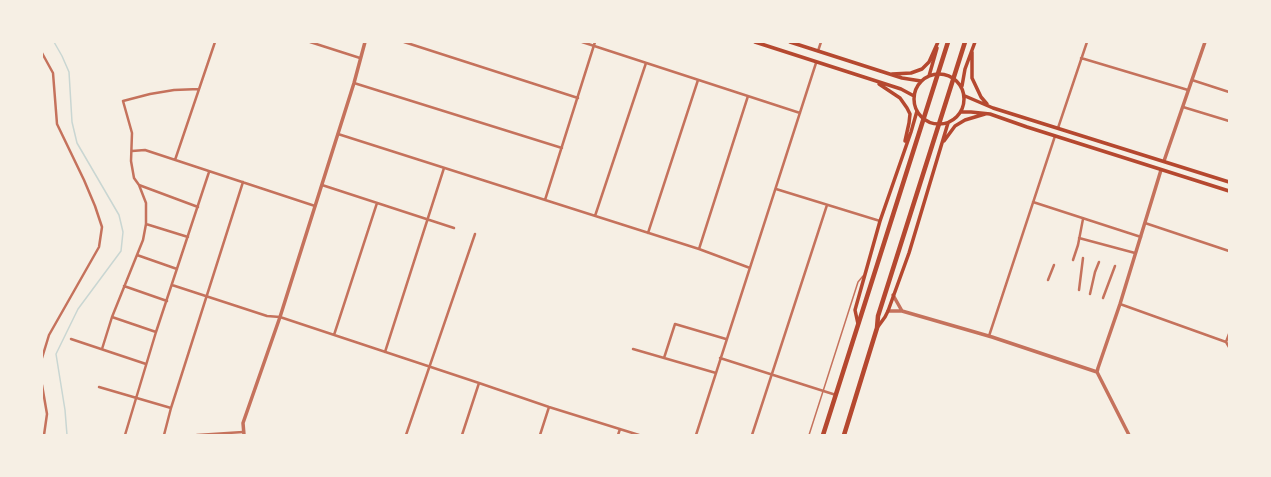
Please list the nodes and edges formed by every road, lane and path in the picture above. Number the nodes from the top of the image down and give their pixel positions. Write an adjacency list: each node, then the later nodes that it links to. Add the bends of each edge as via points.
1 (215, 42): 31 (street)
2 (310, 42): 19 (street)
3 (365, 42): 19 (street)
4 (404, 42): 37 (street)
5 (582, 42): 15 (street)
6 (755, 42): 21 (main road)
7 (790, 42): 16 (main road)
8 (821, 42): 16 (street)
9 (939, 42): 23 (main road, via 929,62 922,69 911,73); 24 (main road)
10 (948, 42): 108 (highway)
11 (965, 42): 109 (highway, via 878,316)
12 (975, 42): 17 (main road)
13 (1087, 42): 20 (street)
14 (1204, 42): 27 (street)
15 (594, 44): 22 (street); 37 (street)
16 (817, 52): 23 (main road)
17 (972, 52): 30 (main road); 38 (main road, via 972,78 981,97)
18 (42, 53): 121 (street, via 53,73 57,124 84,180 102,227 99,247 49,335)
19 (360, 58): 29 (street)
20 (1081, 58): 32 (street); 46 (street)
21 (816, 62): 26 (main road); 42 (street)
22 (646, 63): 25 (street); 70 (street)
23 (889, 74): 28 (main road)
24 (929, 76): 28 (main road); 30 (main road, via 951,76)
25 (698, 80): 34 (street); 77 (street)
26 (874, 80): 35 (main road); 57 (main road, via 900,98 910,114 909,130)
27 (1192, 80): 32 (street); 33 (street)
28 (921, 81): 35 (main road)
29 (354, 83): 47 (street); 50 (street)
30 (962, 86): 36 (main road)
31 (199, 89): 51 (street, via 174,90 123,101 132,133); 52 (street)
32 (1189, 90): 39 (street)
33 (1229, 92)
34 (748, 96): 42 (street); 82 (street)
35 (914, 96): 40 (main road)
36 (965, 96): 38 (main road); 41 (main road)
37 (578, 98): 50 (street)
38 (989, 106): 46 (main road)
39 (1183, 107): 44 (street); 53 (street)
40 (917, 111): 45 (main road, via 930,123); 57 (main road)
41 (962, 112): 43 (main road); 45 (main road)
42 (800, 113): 62 (street)
43 (986, 114): 48 (main road); 49 (main road, via 964,120 955,126)
44 (1229, 121)
45 (948, 123): 49 (main road)
46 (1058, 128): 53 (main road)
47 (338, 134): 54 (street); 61 (street)
48 (1055, 136): 55 (main road); 65 (street)
49 (942, 145): 99 (main road, via 909,253)
50 (562, 148): 64 (street)
51 (132, 151): 52 (street, via 145,150); 60 (street, via 134,178)
52 (175, 160): 56 (street)
53 (1164, 161): 59 (main road)
54 (444, 168): 64 (street); 71 (street)
55 (1161, 170): 63 (main road); 75 (street)
56 (209, 172): 58 (street); 69 (street)
57 (895, 177): 73 (main road)
58 (243, 182): 68 (street); 100 (street)
59 (1229, 182)
60 (139, 185): 69 (street); 74 (street, via 146,203)
61 (322, 185): 66 (street); 68 (street)
62 (776, 189): 67 (street); 91 (street)
63 (1229, 191)
64 (545, 200): 70 (street)
65 (1033, 202): 72 (street); 113 (street)
66 (377, 203): 71 (street); 112 (street)
67 (827, 205): 73 (street); 128 (street)
68 (315, 206): 107 (street)
69 (198, 207): 79 (street)
70 (595, 216): 77 (street)
71 (427, 219): 76 (street); 120 (street)
72 (1083, 219): 80 (street); 81 (street)
73 (880, 222): 93 (main road)
74 (146, 224): 79 (street); 85 (street)
75 (1145, 224): 80 (street); 83 (street)
76 (454, 228)
77 (648, 233): 82 (street)
78 (476, 234): 125 (street)
79 (188, 237): 92 (street)
80 (1141, 237): 84 (street)
81 (1079, 238): 84 (street); 87 (street)
82 (699, 249): 91 (street)
83 (1229, 251)
84 (1136, 254): 103 (street)
85 (137, 256): 92 (street); 96 (street)
86 (1083, 258): 97 (street)
87 (1074, 260)
88 (1099, 262): 98 (street)
89 (1054, 265): 94 (street)
90 (1115, 266): 101 (street)
91 (750, 268): 115 (street)
92 (177, 269): 95 (street)
93 (866, 274): 108 (main road, via 855,310); 132 (lane, via 858,282)
94 (1048, 280)
95 (172, 285): 100 (street); 102 (street)
96 (124, 286): 102 (street); 106 (street)
97 (1079, 290)
98 (1090, 294)
99 (893, 295): 104 (main road); 105 (street)
100 (206, 296): 107 (street, via 268,316); 136 (street)
101 (1103, 298)
102 (167, 301): 110 (street)
103 (1120, 304): 116 (street); 126 (street)
104 (888, 311): 105 (street); 109 (main road)
105 (902, 311): 113 (street)
106 (112, 317): 110 (street); 118 (street)
107 (280, 317): 112 (street); 138 (street, via 243,424)
108 (858, 326): 133 (highway)
109 (877, 328): 152 (highway)
110 (156, 332): 124 (street)
111 (1229, 334): 116 (street)
112 (334, 335): 120 (street)
113 (988, 336): 126 (street)
114 (71, 339): 118 (street)
115 (726, 339): 122 (street, via 675,324); 123 (street)
116 (1226, 342): 117 (street)
117 (1229, 347)
118 (102, 349): 124 (street)
119 (633, 349): 122 (street)
120 (385, 352): 125 (street)
121 (42, 358)
122 (664, 358): 127 (street)
123 (720, 358): 127 (street); 128 (street)
124 (146, 364): 134 (street)
125 (429, 366): 129 (street); 143 (street)
126 (1097, 372): 153 (street)
127 (716, 373): 148 (street)
128 (771, 375): 132 (street); 149 (street)
129 (479, 383): 135 (street); 144 (street)
130 (42, 385): 139 (street, via 47,414)
131 (98, 387): 134 (street)
132 (823, 391): 133 (street); 150 (lane)
133 (836, 395): 151 (highway)
134 (136, 397): 136 (street); 140 (street)
135 (549, 407): 137 (street); 145 (street)
136 (171, 408): 141 (street)
137 (620, 429): 146 (street); 147 (street)
138 (243, 434): 142 (street)
139 (44, 435)
140 (124, 435)
141 (164, 435)
142 (197, 435)
143 (406, 435)
144 (462, 435)
145 (540, 435)
146 (618, 435)
147 (639, 435)
148 (696, 435)
149 (752, 435)
150 (809, 435)
151 (823, 435)
152 (844, 435)
153 (1129, 435)

